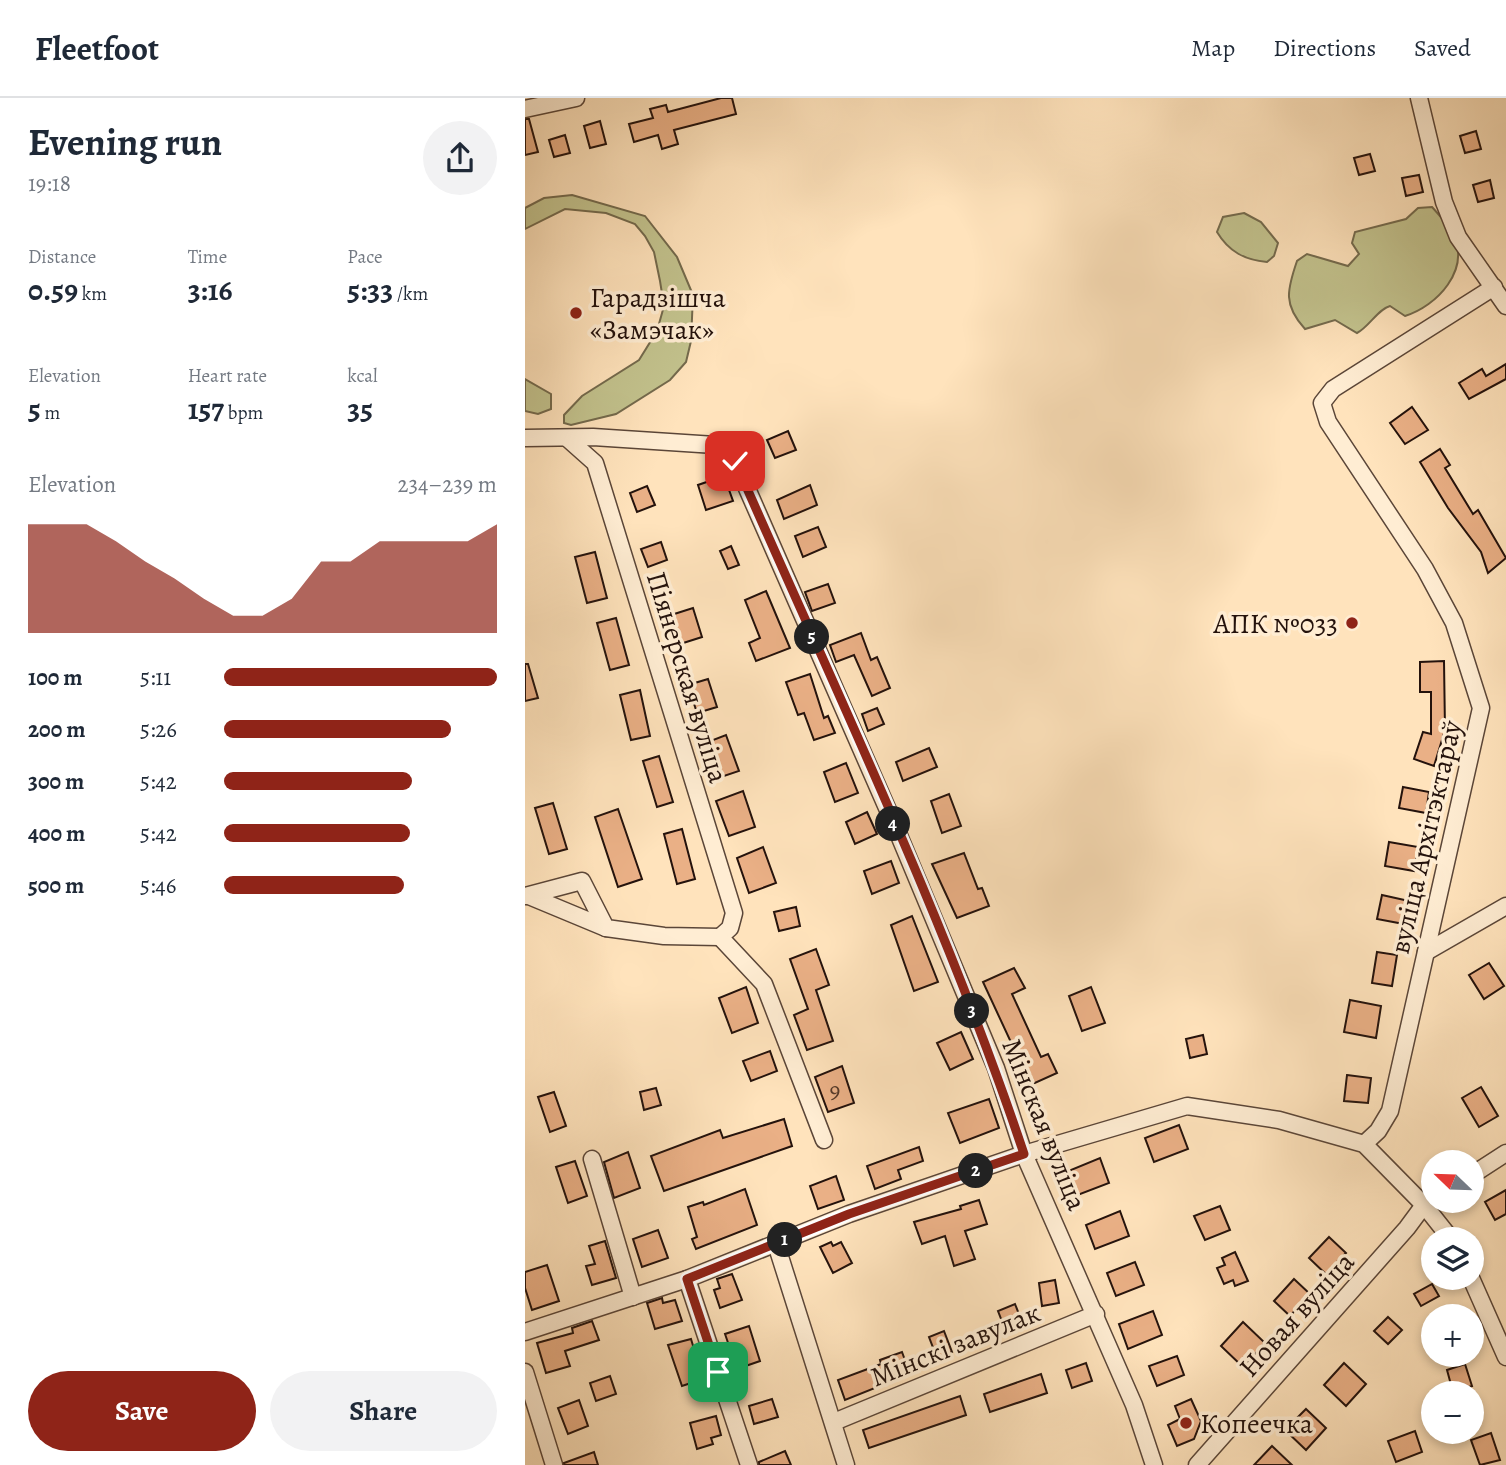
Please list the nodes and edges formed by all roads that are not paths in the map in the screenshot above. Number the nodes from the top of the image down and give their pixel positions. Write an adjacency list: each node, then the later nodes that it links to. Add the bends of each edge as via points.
1 (576, 98): 3 (street)
2 (1419, 98): 4 (street, via 1444,202 1458,237)
3 (525, 109)
4 (1494, 287): 5 (street); 12 (street, вуліца Архітэктараў, via 1333,389 1322,403 1328,422 1425,569 1454,623 1482,708)
5 (1506, 306)
6 (525, 438): 7 (street, Мінская вуліца)
7 (568, 439): 11 (street, Піянерская вуліца, via 595,463 734,913 730,928); 16 (street, Мінская вуліца, via 715,445 735,461 996,1068)
8 (527, 896): 10 (street); 10 (street, via 582,881)
9 (1506, 906): 12 (street)
10 (606, 928): 11 (street)
11 (720, 937): 13 (street, via 764,984)
12 (1426, 952): 14 (street, вуліца Архітэктараў, via 1390,1111)
13 (824, 1140)
14 (1364, 1144): 16 (street, via 1279,1120 1187,1106); 19 (street)
15 (1506, 1153): 18 (street)
16 (1024, 1154): 21 (street); 25 (street, Мінская вуліца)
17 (592, 1159): 24 (street)
18 (1484, 1167)
19 (1421, 1195)
20 (1421, 1211): 34 (street, Новая вуліца)
21 (776, 1244): 22 (street); 29 (street)
22 (687, 1279): 24 (street); 31 (street)
23 (1476, 1290): 27 (street)
24 (633, 1297): 26 (street)
25 (1096, 1314): 29 (street, Мінскі завулак); 33 (street, Мінская вуліца)
26 (525, 1332)
27 (1506, 1357)
28 (525, 1372): 30 (street)
29 (834, 1422): 32 (street)
30 (554, 1465)
31 (749, 1465)
32 (846, 1465)
33 (1154, 1465)
34 (1197, 1465)

